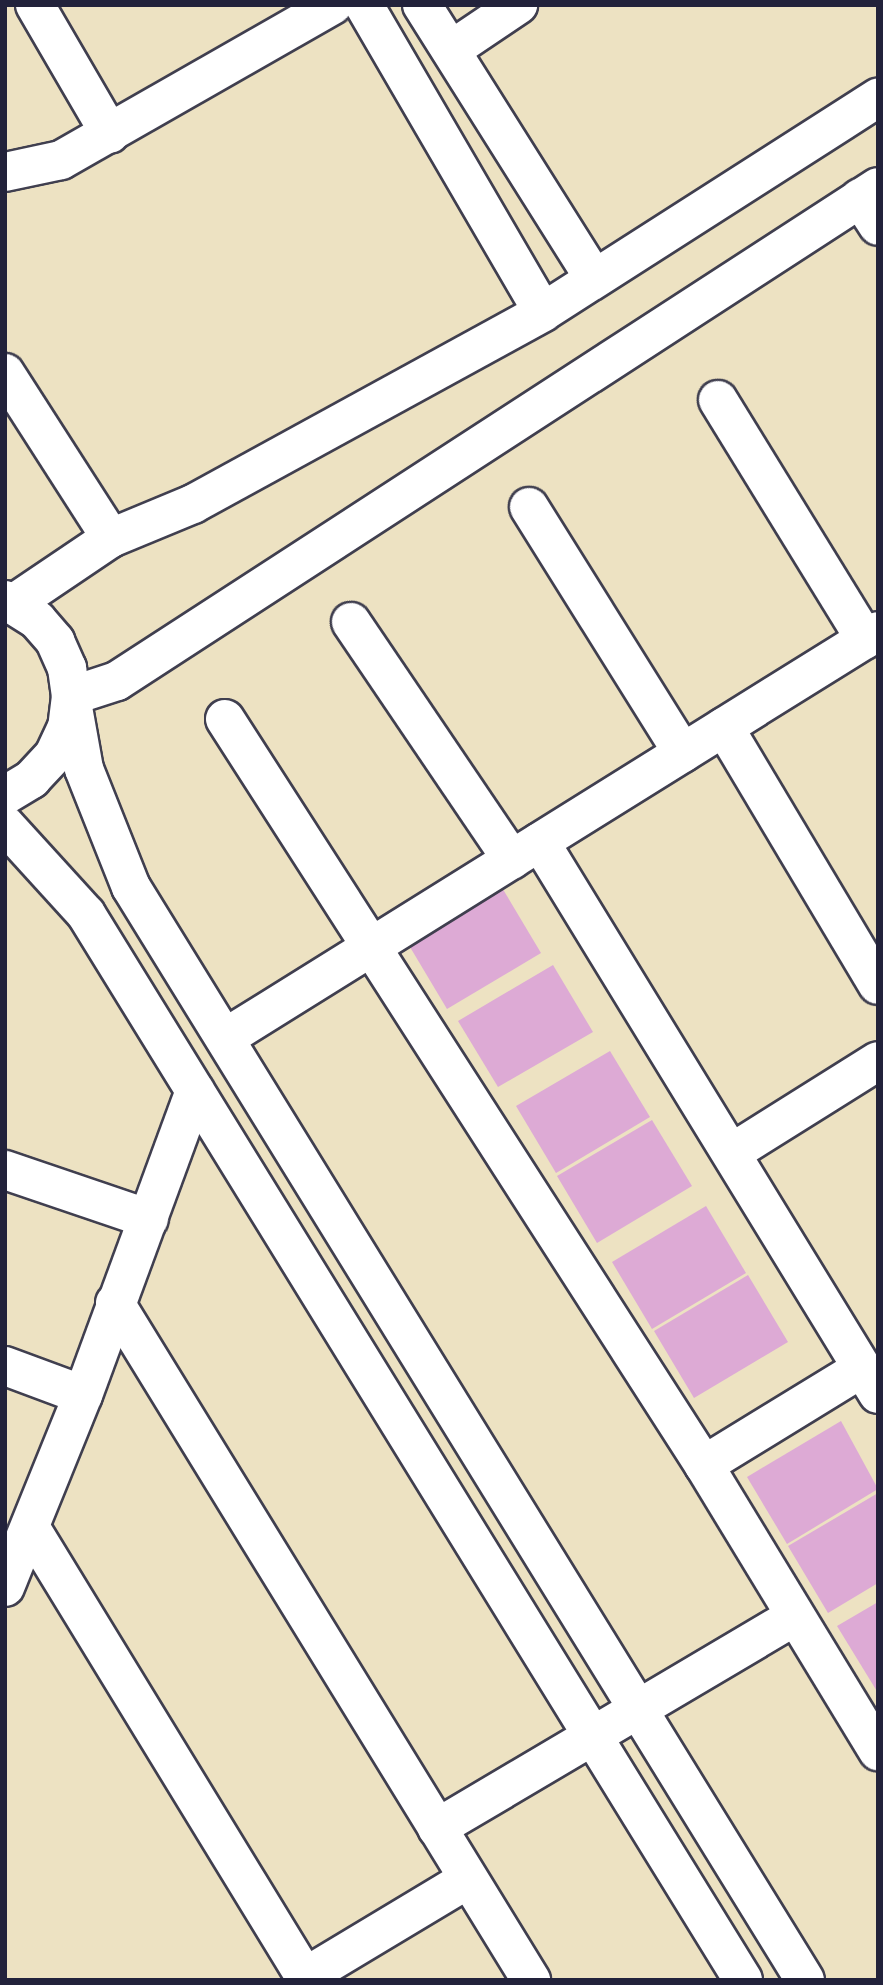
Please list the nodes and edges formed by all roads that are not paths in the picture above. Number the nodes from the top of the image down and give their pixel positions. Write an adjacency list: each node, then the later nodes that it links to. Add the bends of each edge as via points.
1 (35, 5): 8 (street)
2 (333, 5): 8 (street)
3 (364, 5): 12 (street)
4 (422, 5): 6 (street)
5 (517, 5): 6 (street)
6 (451, 50): 11 (street)
7 (878, 98): 11 (street)
8 (110, 134): 9 (street, via 61,160)
9 (5, 172)
10 (872, 204): 20 (street, via 117,681)
11 (593, 277): 12 (street)
12 (543, 312): 16 (street, via 193,504)
13 (5, 373): 16 (street)
14 (718, 400): 19 (street)
15 (529, 508): 23 (street)
16 (110, 538): 17 (street)
17 (9, 602): 20 (street, via 37,620 55,642 67,668)
18 (351, 622): 26 (street)
19 (872, 635): 22 (street)
20 (71, 696): 24 (street, via 67,727 54,755 32,779); 29 (street, via 84,769 125,875)
21 (225, 719): 27 (street)
22 (724, 727): 23 (street); 28 (street)
23 (683, 752): 26 (street)
24 (5, 795)
25 (5, 825): 31 (street, via 86,914)
26 (526, 851): 27 (street); 32 (street)
27 (373, 946): 29 (street); 39 (street)
28 (878, 985)
29 (225, 1038): 43 (street)
30 (878, 1061): 32 (street)
31 (195, 1091): 34 (street); 44 (street)
32 (733, 1152): 37 (street)
33 (5, 1170): 34 (street)
34 (149, 1219): 35 (street)
35 (115, 1303): 38 (street); 46 (street)
36 (5, 1366): 38 (street)
37 (870, 1381): 39 (street)
38 (83, 1395): 40 (street)
39 (704, 1465): 42 (street)
40 (30, 1527): 41 (street); 48 (street)
41 (6, 1581)
42 (795, 1616): 43 (street); 45 (street)
43 (638, 1709): 44 (street); 51 (street)
44 (593, 1737): 46 (street); 50 (street)
45 (878, 1751)
46 (438, 1828): 47 (street)
47 (468, 1879): 48 (street); 49 (street)
48 (306, 1978)
49 (531, 1980)
50 (743, 1980)
51 (805, 1980)

